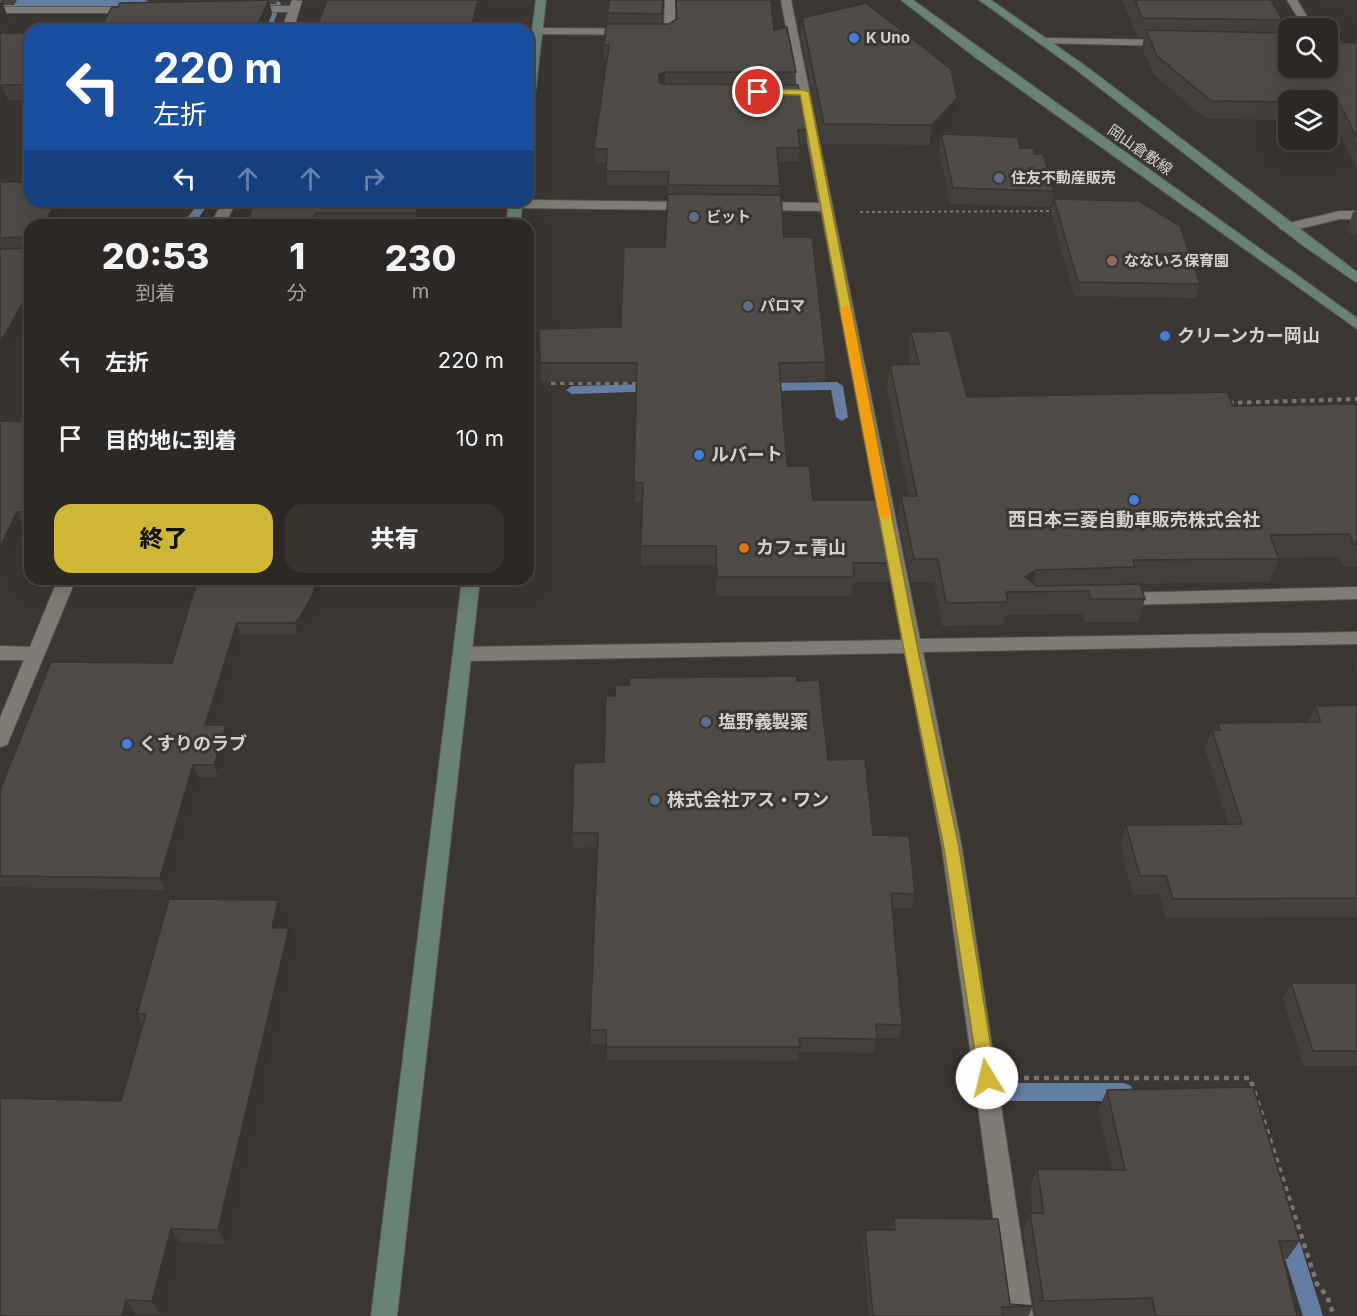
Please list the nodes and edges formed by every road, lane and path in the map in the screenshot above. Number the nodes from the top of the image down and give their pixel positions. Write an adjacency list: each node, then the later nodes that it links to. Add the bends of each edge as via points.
1 (541, 0): 13 (main road)
2 (670, 0): 13 (street, via 669,32)
3 (786, 0): 20 (street, via 798,92)
4 (906, 0): 25 (main road, 岡山倉敷線)
5 (984, 0): 14 (main road, 岡山倉敷線)
6 (1292, 0): 11 (street)
7 (295, 4): 8 (street, via 280,9); 12 (street)
8 (233, 9)
9 (0, 10): 10 (street)
10 (144, 10)
11 (1303, 18)
12 (289, 24)
13 (537, 31): 16 (main road)
14 (1047, 41): 15 (street); 23 (main road, 岡山倉敷線)
15 (1182, 44)
16 (534, 56)
17 (534, 203): 18 (street)
18 (708, 206)
19 (743, 206): 20 (street)
20 (827, 209): 21 (path); 35 (street)
21 (1062, 210)
22 (1357, 215): 23 (street, via 1340,215)
23 (1286, 228): 24 (main road, 岡山倉敷線)
24 (1357, 279)
25 (1357, 325)
26 (550, 383): 27 (path)
27 (646, 383)
28 (1357, 399): 29 (path)
29 (1225, 403)
30 (65, 585): 37 (street)
31 (470, 585): 38 (main road)
32 (1357, 593): 33 (street)
33 (1101, 599)
34 (1357, 638): 35 (street)
35 (910, 645): 38 (street); 40 (street, via 952,848)
36 (0, 653): 37 (street)
37 (36, 654): 39 (street)
38 (462, 654): 41 (main road)
39 (0, 740)
40 (987, 1078): 42 (street); 43 (path, via 1250,1078 1317,1284 1327,1296)
41 (384, 1316)
42 (1020, 1316)
43 (1334, 1316)

